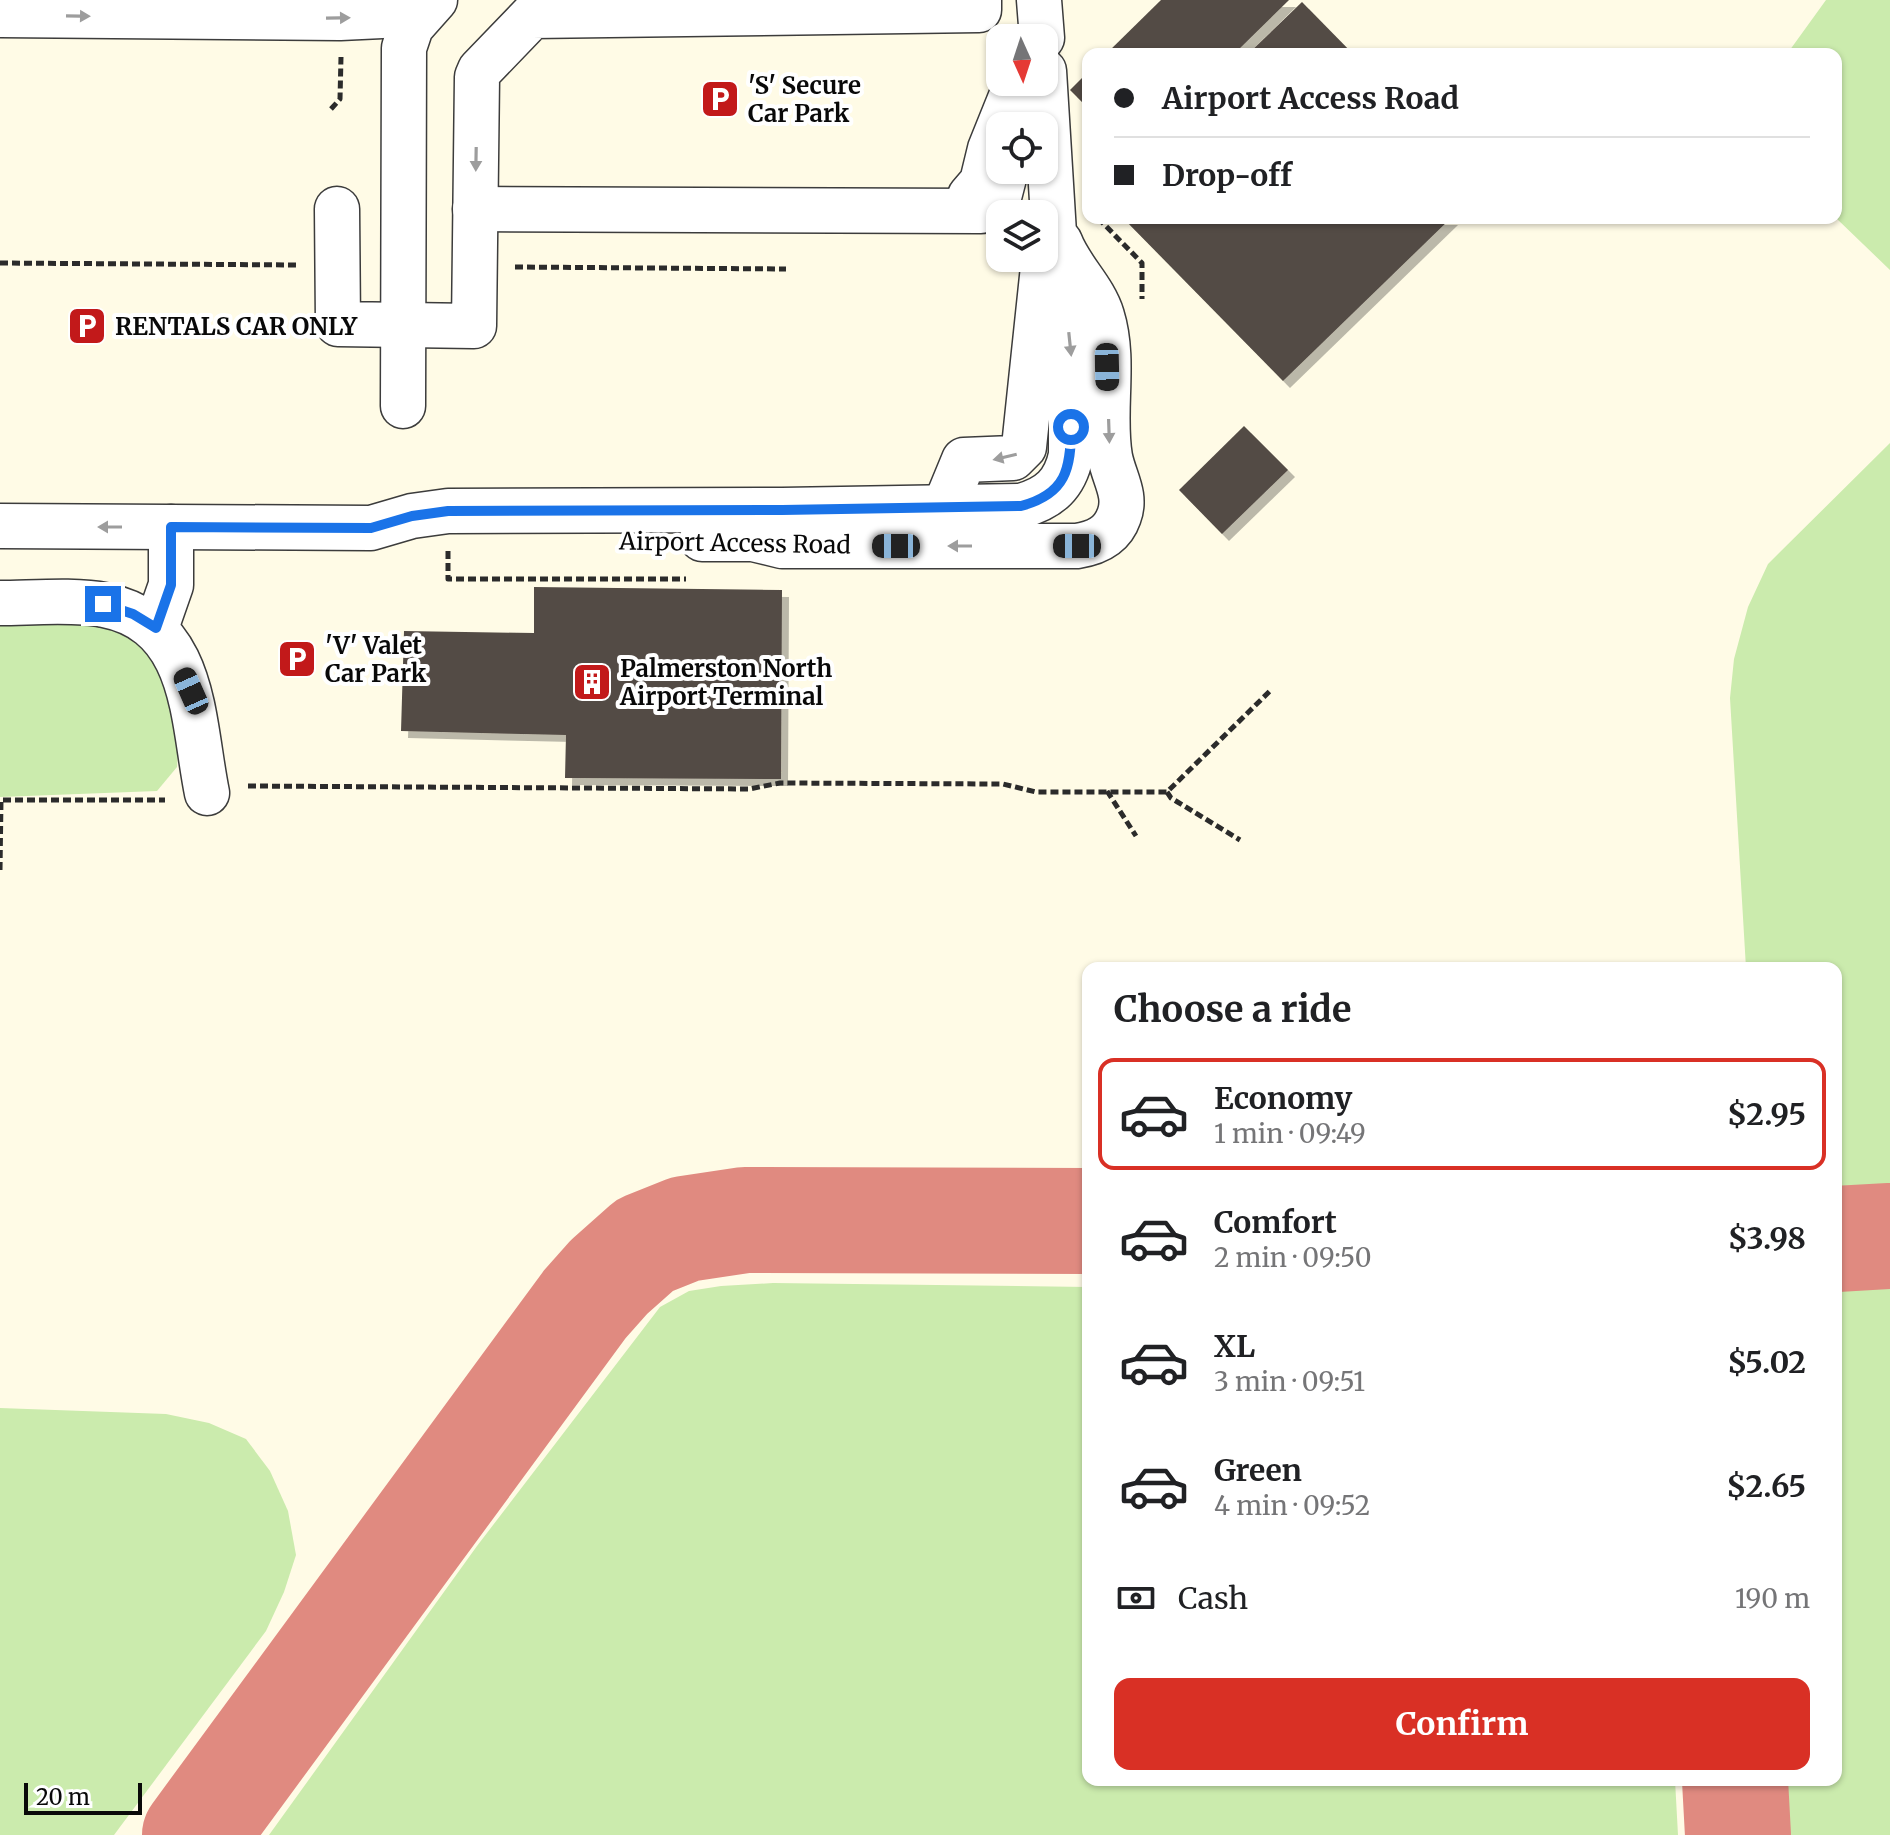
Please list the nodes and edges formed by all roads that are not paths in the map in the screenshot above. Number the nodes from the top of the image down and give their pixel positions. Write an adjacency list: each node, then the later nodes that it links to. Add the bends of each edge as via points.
1 (432, 3): 3 (street, one-way to 1, via 340,18 382,16); 13 (street, via 404,48)
2 (979, 5): 9 (street, one-way to 9, via 532,16 480,70)
3 (0, 15)
4 (1020, 96): 10 (street, via 990,149 982,182)
5 (1022, 96): 7 (street, Airport Access Road)
6 (1002, 184): 10 (street, via 997,205)
7 (1051, 200)
8 (337, 209): 13 (street, via 338,324)
9 (475, 209): 10 (street); 13 (street, via 474,326)
10 (960, 211)
11 (1058, 230): 17 (street, Airport Access Road, one-way to 17, via 1062,247 1097,302 1107,337 1110,454 1121,507 1113,528 1092,544 394,540)
12 (1043, 272): 17 (street, Airport Access Road, one-way to 17, via 1024,447 1005,460 964,460 945,506 448,511)
13 (403, 325): 14 (street)
14 (403, 406)
15 (0, 526): 16 (street, Airport Access Road, one-way to 15)
16 (171, 527): 17 (street, Airport Access Road); 19 (street, via 171,585)
17 (371, 528)
18 (0, 603): 19 (street, via 103,604)
19 (156, 628): 20 (street, via 191,691)
20 (206, 790)

